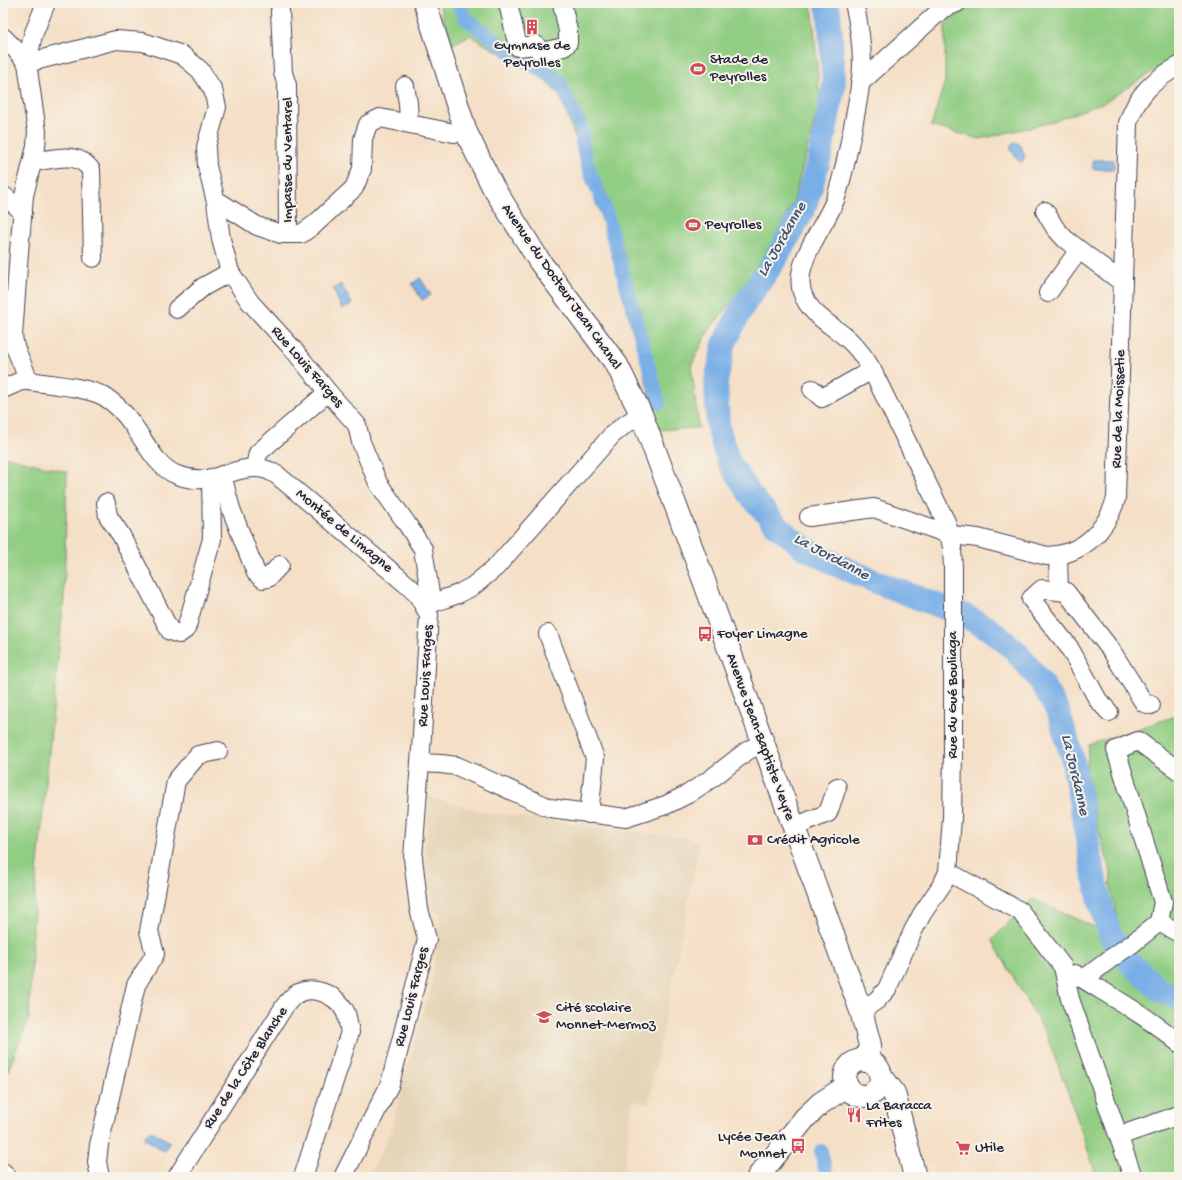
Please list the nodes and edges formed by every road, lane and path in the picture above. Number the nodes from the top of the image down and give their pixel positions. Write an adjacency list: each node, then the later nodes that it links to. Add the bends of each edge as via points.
1 (46, 3): 9 (street, via 33,35)
2 (425, 3): 14 (main road, Avenue du Docteur Jean Chanal)
3 (508, 3): 4 (street, via 518,47 536,45 542,52 564,47 568,43)
4 (562, 3)
5 (854, 3): 11 (street, Rue du Gué Bouliaga, via 862,50)
6 (957, 3): 11 (street, via 942,9)
7 (280, 11): 20 (street, Impasse du Ventarel, via 283,73 288,85)
8 (3, 37): 9 (street)
9 (27, 63): 15 (street, via 37,132); 17 (street, Rue Louis Farges, via 116,40 143,42 182,55 200,70 213,90 217,107 206,147 207,166)
10 (1179, 66): 24 (street, Rue de la Moissetie, via 1151,85 1132,112 1128,123)
11 (860, 83): 27 (street, Rue du Gué Bouliaga, via 849,147 835,200 808,254 800,279 802,292 813,310 854,345)
12 (405, 86): 13 (street)
13 (408, 123): 14 (street, via 454,133); 20 (street, via 380,118 368,124 363,139 362,169 354,188 314,225 301,234)
14 (466, 132): 32 (main road, Avenue du Docteur Jean Chanal, via 493,187 540,262 617,365)
15 (33, 162): 19 (street, via 24,196); 22 (street, via 69,157 86,162 91,170)
16 (3, 195): 19 (street)
17 (216, 202): 20 (street, via 257,226); 23 (street, Rue Louis Farges, via 221,239)
18 (1045, 211): 21 (street, via 1055,228)
19 (23, 212): 28 (street, via 13,336)
20 (288, 234)
21 (1080, 250): 24 (street); 25 (street)
22 (93, 258)
23 (230, 272): 26 (street, via 203,287); 31 (street, Rue Louis Farges, via 250,302)
24 (1123, 283): 38 (street, Rue de la Moissetie, via 1116,498 1108,520 1088,543)
25 (1048, 293)
26 (178, 309)
27 (872, 370): 30 (street, via 822,398); 37 (street, Rue du Gué Bouliaga)
28 (29, 381): 29 (street, Montée de Limagne, via 21,381); 34 (street, Montée de Limagne, via 77,388 101,395 110,400 134,426 154,456 172,473 183,477)
29 (3, 389)
30 (812, 389)
31 (328, 392): 33 (street, via 258,453); 41 (street, Rue Louis Farges, via 357,425 378,483 422,549 430,593)
32 (641, 414): 41 (street, via 612,435 496,567 473,586); 45 (main road, Avenue Jean-Baptiste Veyre)
33 (256, 468): 34 (street, Montée de Limagne); 41 (street, Montée de Limagne, via 277,476 405,583 417,594)
34 (216, 477): 35 (street, via 212,539 186,629 179,634 170,631 121,534 108,516); 39 (street, via 256,574 263,579 268,578)
35 (106, 503)
36 (808, 517): 37 (street, Rue de la Moissetie, via 874,508)
37 (951, 534): 38 (street, Rue de la Moissetie, via 978,538 1047,556); 52 (street, Rue du Gué Bouliaga, via 953,750)
38 (1058, 556): 40 (street)
39 (280, 565)
40 (1059, 591): 43 (street, via 1066,592 1111,650 1144,703); 44 (street, via 1042,589 1031,599 1069,647 1098,700)
41 (424, 606): 47 (street, Rue Louis Farges, via 429,615)
42 (548, 634): 50 (street, via 595,758)
43 (1152, 705)
44 (1109, 712)
45 (762, 743): 50 (street, via 688,794 666,805 626,818); 51 (main road, Avenue Jean-Baptiste Veyre)
46 (218, 751): 65 (street, via 198,755 176,781 149,931 154,954 136,985 99,1145)
47 (420, 763): 50 (street, via 457,766 550,808); 68 (street, Rue Louis Farges, via 414,858 418,909 427,938 390,1084)
48 (1179, 771): 53 (street, via 1138,741 1116,750 1163,902)
49 (837, 787): 51 (street, via 828,813)
50 (589, 814)
51 (794, 827): 57 (main road, Avenue Jean-Baptiste Veyre)
52 (948, 872): 55 (street, via 1020,911); 57 (street, Rue du Gué Bouliaga, via 913,931 887,988 877,1000)
53 (1159, 922): 54 (street); 56 (street)
54 (1179, 933)
55 (1063, 967): 56 (street); 62 (street, via 1070,999)
56 (1084, 979): 58 (street, via 1143,1016)
57 (861, 1011): 59 (main road, Avenue Jean-Baptiste Veyre, via 870,1045)
58 (1179, 1043)
59 (874, 1075): 60 (main road, via 866,1096 850,1091); 60 (main road, via 856,1062 846,1075); 70 (main road, via 894,1093)
60 (847, 1086): 69 (main road, via 821,1103 805,1118)
61 (1179, 1115): 62 (street)
62 (1119, 1136): 71 (street)
63 (3, 1172): 64 (street)
64 (8, 1177)
65 (100, 1177)
66 (177, 1177): 67 (street, Rue de la Côte Blanche, via 284,1007 294,995 307,991 323,992 337,1000 346,1012 350,1032)
67 (303, 1177)
68 (343, 1177)
69 (758, 1177)
70 (915, 1177)
71 (1133, 1177)

